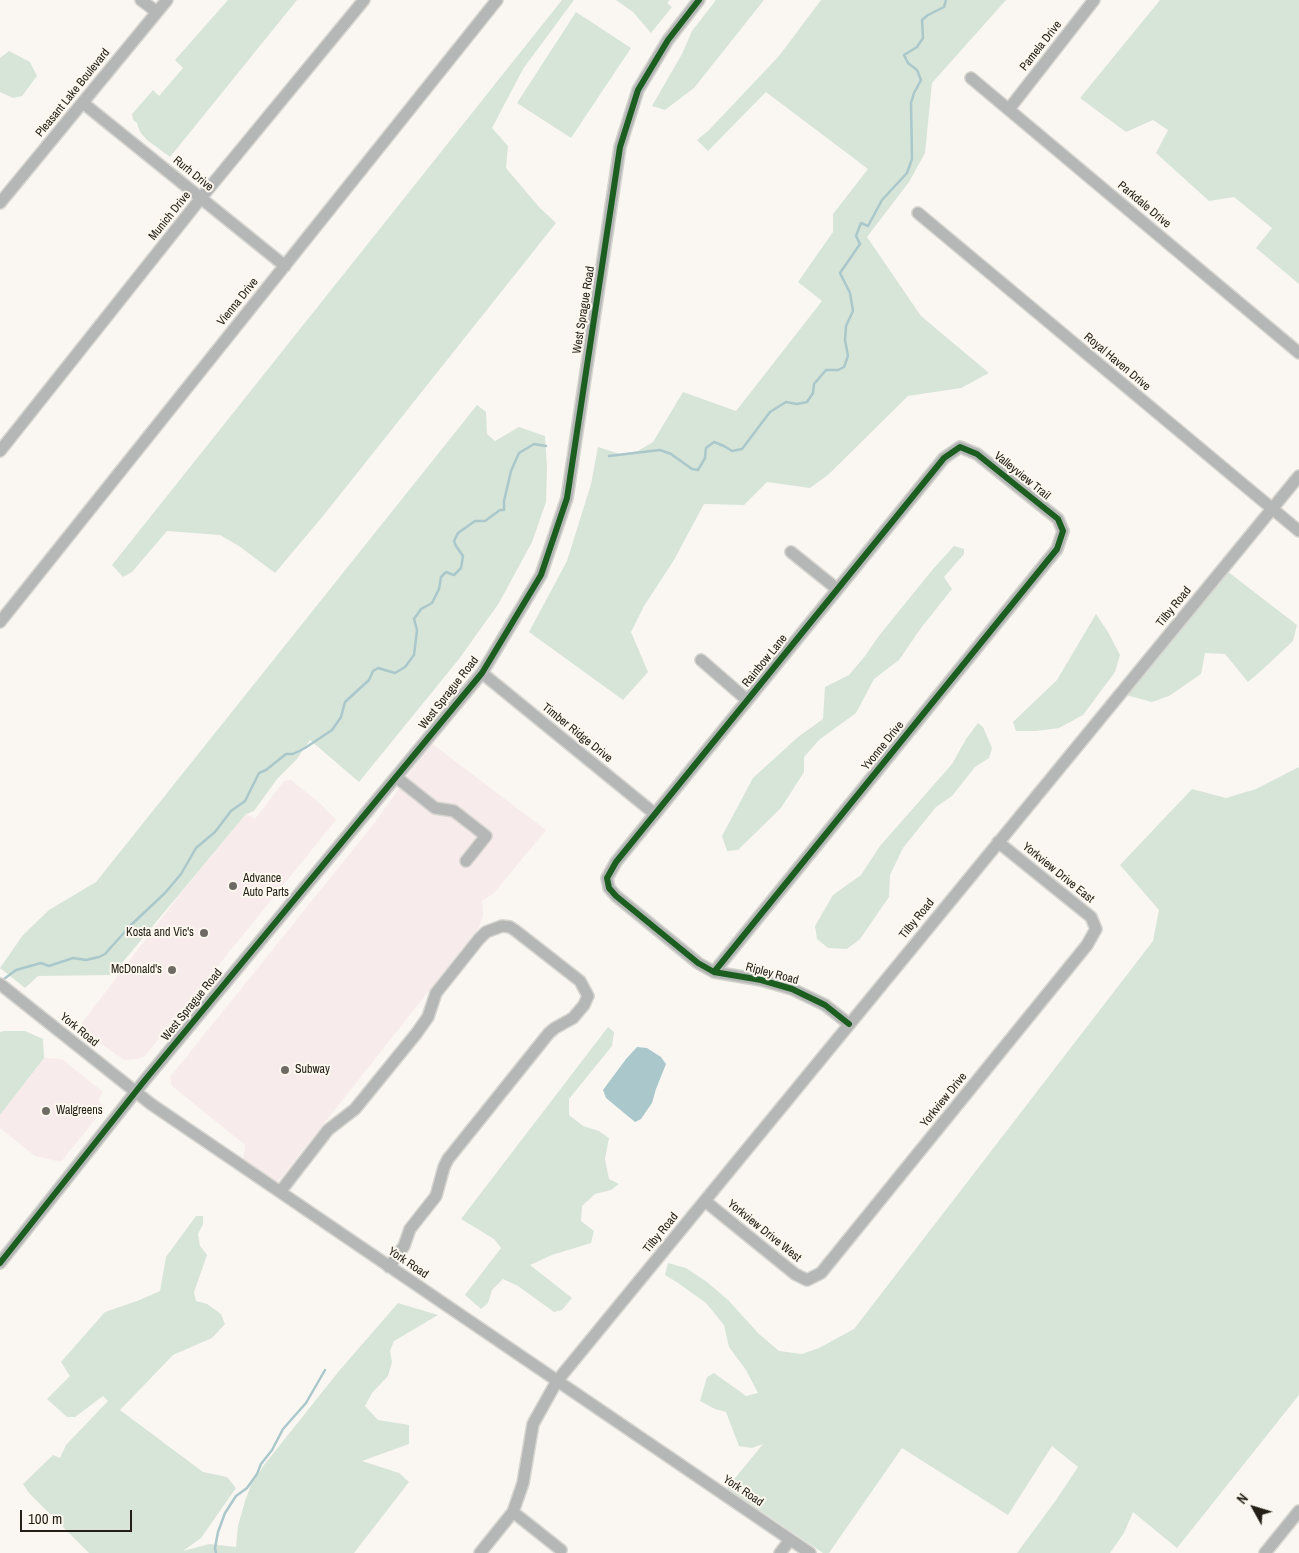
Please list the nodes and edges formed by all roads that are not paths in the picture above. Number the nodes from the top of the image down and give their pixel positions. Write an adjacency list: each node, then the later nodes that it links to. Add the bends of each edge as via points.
1 (141, 0): 7 (street)
2 (167, 0): 7 (street, Pleasant Lake Boulevard)
3 (364, 0): 11 (street, Munich Drive)
4 (497, 0): 14 (street, Vienna Drive)
5 (699, 0): 26 (street, West Sprague Road, via 668,40 638,90 618,155 567,498 541,575)
6 (1094, 0): 10 (street, Pamela Drive)
7 (156, 12): 9 (street, Pleasant Lake Boulevard)
8 (971, 78): 10 (street, Parkdale Drive)
9 (83, 102): 11 (street, Rurh Drive); 12 (street, Pleasant Lake Boulevard)
10 (1009, 108): 15 (street, Parkdale Drive)
11 (201, 198): 14 (street, Rurh Drive); 17 (street, Munich Drive)
12 (0, 203)
13 (918, 213): 19 (street, Royal Haven Drive)
14 (285, 266): 24 (street, Vienna Drive)
15 (1299, 353)
16 (960, 448): 21 (street, Valleyview Trail, via 977,454 1058,520); 23 (street, Rainbow Lane, via 944,458)
17 (0, 451)
18 (1299, 476): 19 (street, Tilby Road)
19 (1272, 509): 20 (street, Royal Haven Drive); 30 (street, Tilby Road)
20 (1299, 531)
21 (1063, 532): 34 (street, Yvonne Drive, via 1057,549)
22 (791, 552): 23 (street)
23 (837, 589): 27 (street, Rainbow Lane)
24 (0, 622)
25 (701, 660): 27 (street)
26 (482, 673): 28 (street, West Sprague Road); 29 (street, Timber Ridge Drive)
27 (747, 700): 29 (street, Rainbow Lane)
28 (396, 777): 31 (street, via 435,808 454,811 486,836); 37 (street, West Sprague Road)
29 (656, 814): 32 (street, Rainbow Lane, via 616,862 607,878)
30 (998, 842): 33 (street, Yorkview Drive East, via 1091,917); 36 (street, Tilby Road)
31 (466, 861)
32 (616, 896): 34 (street, Ripley Road, via 698,963)
33 (1096, 929): 42 (street, Yorkview Drive, via 1087,945 821,1273)
34 (714, 972): 36 (street, Ripley Road, via 792,989 825,1005)
35 (0, 984): 37 (street, York Road)
36 (849, 1024): 39 (street, Tilby Road)
37 (136, 1092): 38 (street, York Road); 40 (street, West Sprague Road)
38 (280, 1192): 41 (street, York Road); 41 (street, via 328,1130 355,1109 416,1034 428,1017 436,993 479,939 486,932 502,926 516,931 580,981 588,996 573,1018 549,1033 448,1159 436,1196 410,1229 404,1246)
39 (705, 1201): 42 (street, Yorkview Drive West, via 795,1274); 43 (street, Tilby Road)
40 (0, 1263)
41 (390, 1267): 43 (street, York Road)
42 (807, 1280)
43 (557, 1381): 45 (street, Tilby Road, via 532,1424 523,1483); 46 (street, York Road)
44 (1299, 1511): 51 (street)
45 (513, 1512): 47 (street); 48 (street, Tilby Road)
46 (790, 1540): 49 (street); 50 (street, York Road)
47 (561, 1550)
48 (480, 1553)
49 (780, 1553)
50 (810, 1553)
51 (1265, 1553)

